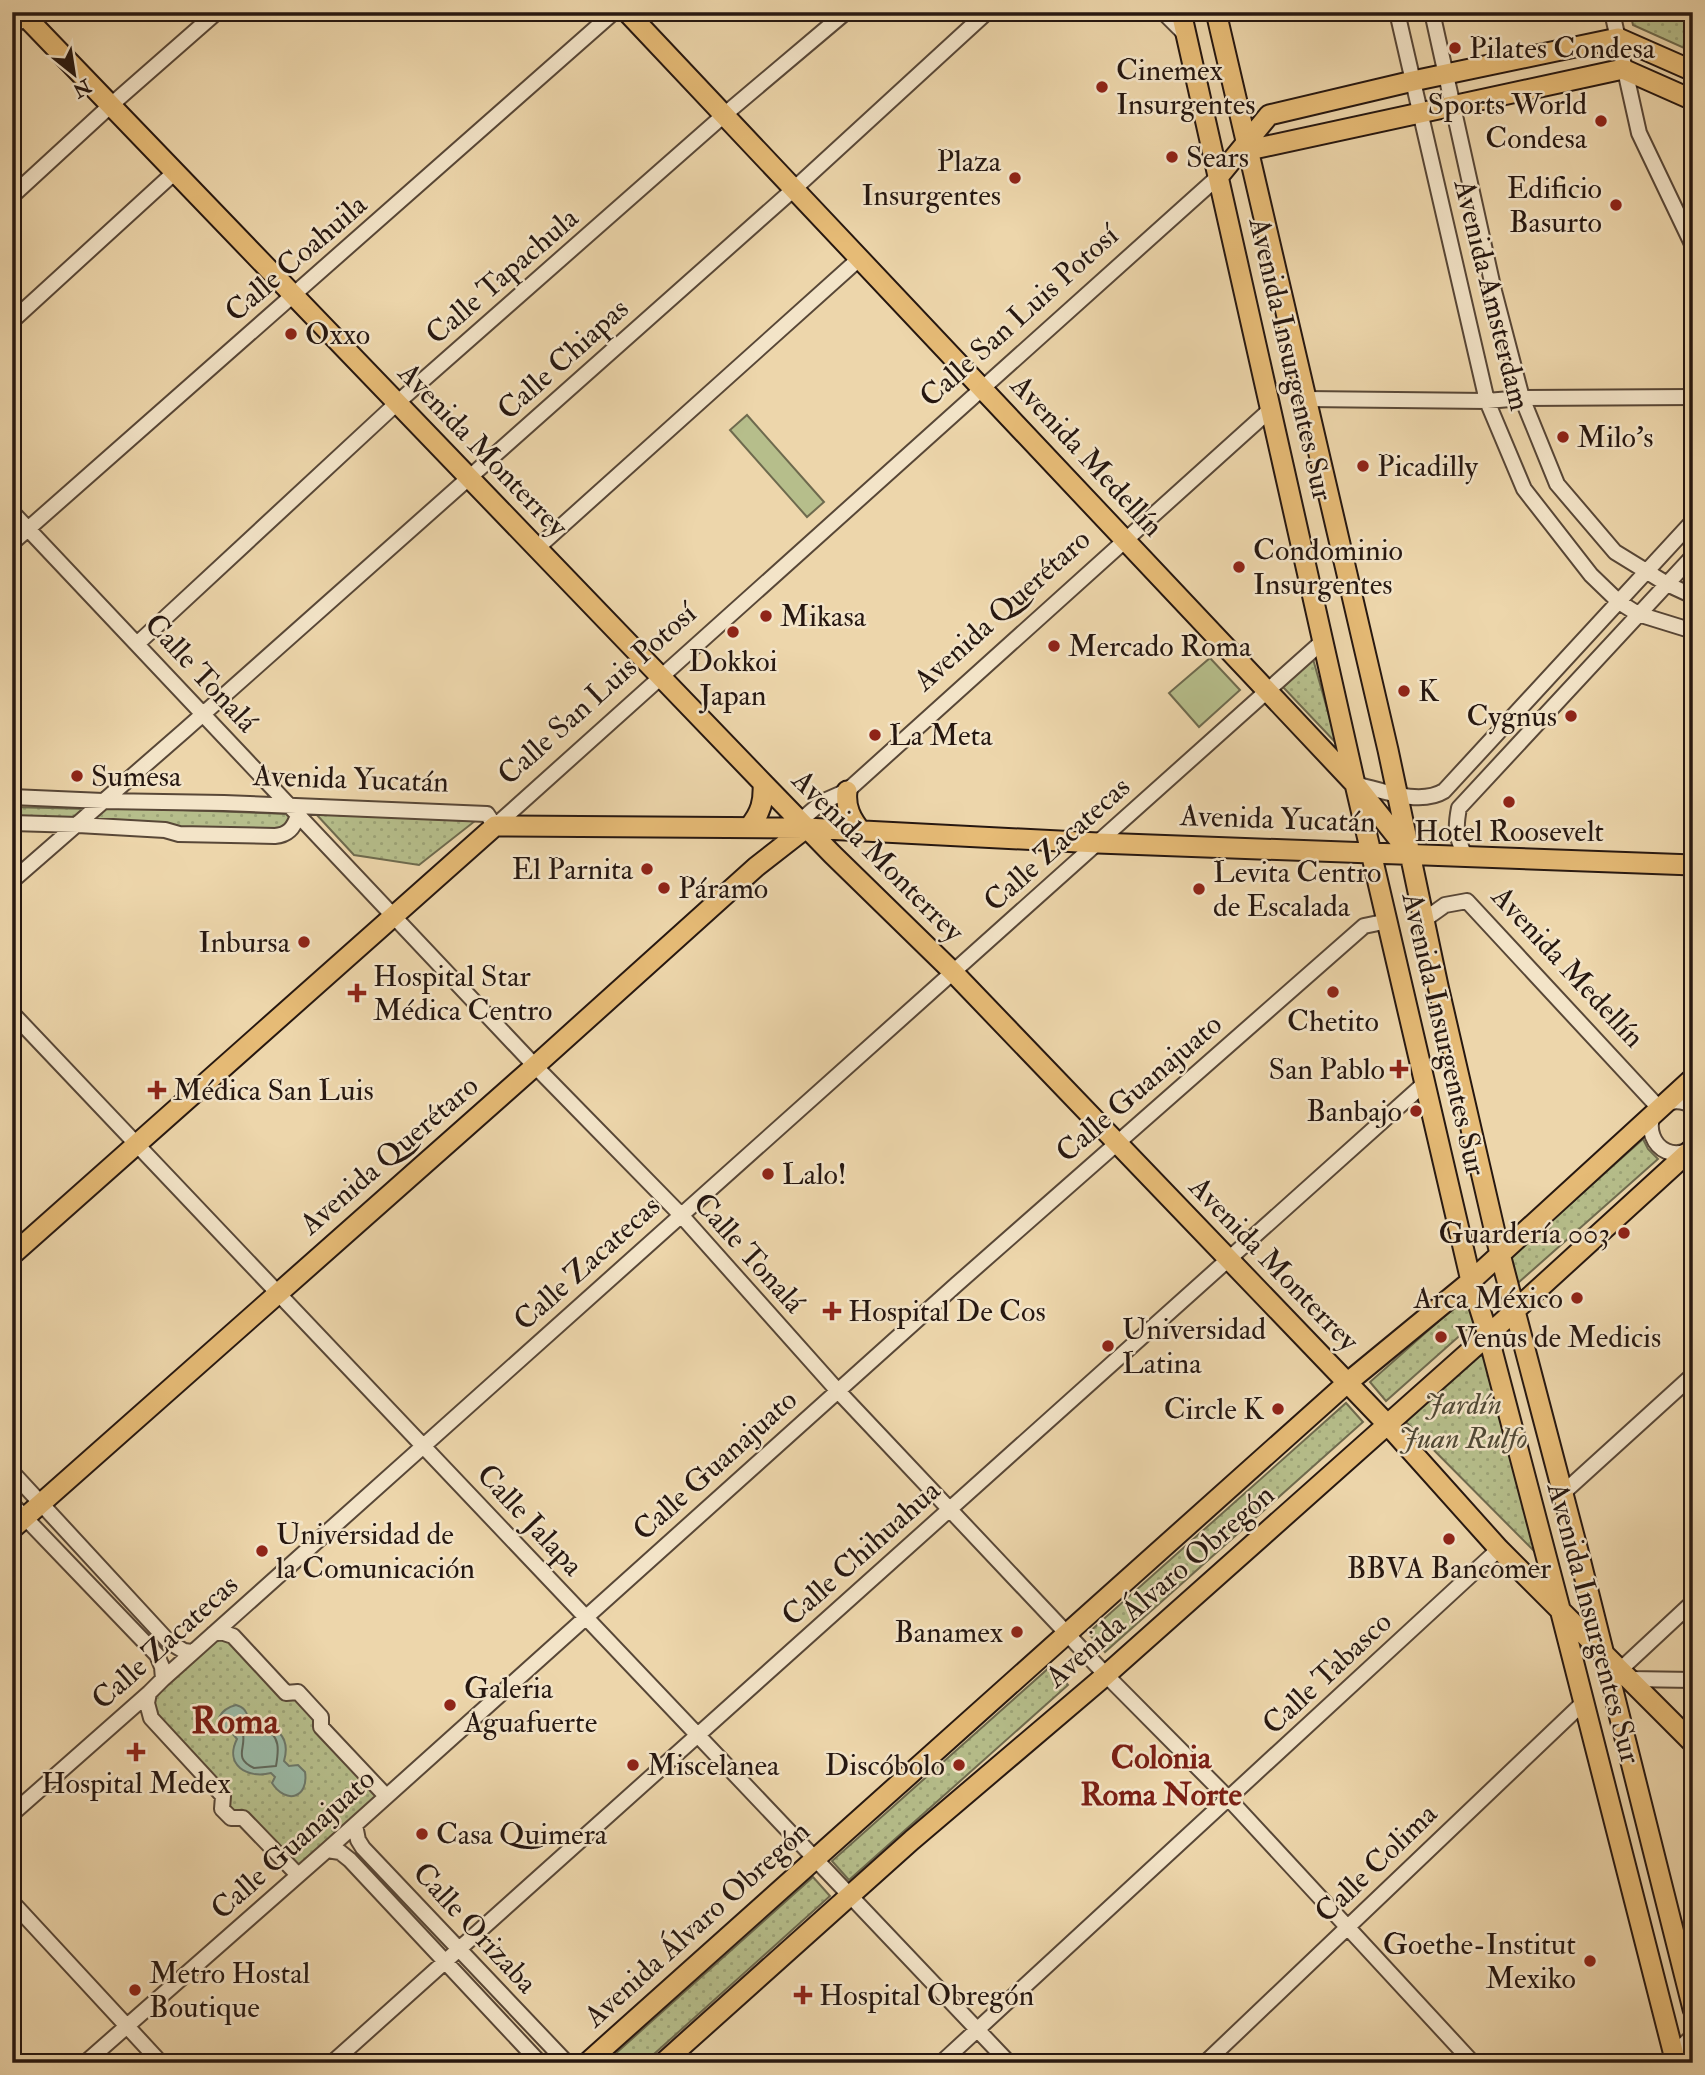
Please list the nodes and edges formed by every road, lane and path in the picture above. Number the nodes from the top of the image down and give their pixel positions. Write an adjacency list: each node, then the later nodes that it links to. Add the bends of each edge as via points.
1 (217, 12): 20 (street)
2 (614, 12): 31 (street, Calle Coahuila)
3 (627, 12): 23 (main road, Avenida Medellín)
4 (846, 12): 23 (street, Calle Tapachula)
5 (988, 12): 27 (street, Calle Chiapas)
6 (1163, 12): 13 (street)
7 (1181, 12): 13 (main road, Avenida Insurgentes Sur)
8 (1216, 12): 24 (main road, Avenida Insurgentes Sur)
9 (1397, 12): 18 (street, Avenida Amsterdam)
10 (1432, 12): 17 (street, Avenida Amsterdam)
11 (1612, 12): 14 (street)
12 (22, 17): 20 (main road, Avenida Monterrey)
13 (1187, 36): 26 (main road, Avenida Insurgentes Sur)
14 (1618, 38): 15 (street); 16 (main road); 17 (main road)
15 (1623, 69): 19 (main road); 21 (main road); 29 (street, via 1639,134)
16 (1693, 71)
17 (1447, 74): 18 (main road); 21 (street, Avenida Amsterdam)
18 (1413, 81): 22 (street, Avenida Amsterdam); 24 (main road, via 1269,115)
19 (1693, 100)
20 (111, 105): 25 (main road, Avenida Monterrey); 28 (street)
21 (1454, 107): 22 (main road); 35 (street, Avenida Amsterdam)
22 (1420, 114): 24 (main road); 37 (street, Avenida Amsterdam)
23 (724, 115): 27 (main road, Avenida Medellín); 38 (street, Calle Tapachula)
24 (1248, 146): 26 (main road); 36 (main road, Avenida Insurgentes Sur)
25 (176, 172): 31 (main road, Avenida Monterrey); 32 (street)
26 (1219, 176): 33 (street, Calle San Luis Potosí); 39 (main road, Avenida Insurgentes Sur)
27 (794, 189): 30 (main road, Avenida Medellín); 40 (street, Calle Chiapas)
28 (12, 196)
29 (1693, 246)
30 (860, 258): 33 (main road, Avenida Medellín); 46 (street)
31 (293, 295): 38 (main road, Avenida Monterrey); 43 (street, Calle Coahuila)
32 (12, 321)
33 (983, 388): 44 (main road, Avenida Medellín); 56 (street, Calle San Luis Potosí)
34 (1693, 397): 35 (street)
35 (1522, 398): 37 (street); 48 (street, Avenida Amsterdam, via 1557,484 1615,552)
36 (1306, 399): 37 (street); 62 (main road, Avenida Insurgentes Sur)
37 (1487, 401): 51 (street, Avenida Amsterdam, via 1524,489 1591,575)
38 (397, 403): 40 (main road, Avenida Monterrey); 55 (street, Calle Tapachula)
39 (1271, 409): 44 (street, Avenida Querétaro); 54 (main road, Avenida Insurgentes Sur)
40 (469, 478): 46 (main road, Avenida Monterrey); 58 (street, Calle Chiapas)
41 (12, 512): 43 (street, Calle Tonalá)
42 (1693, 521): 48 (street)
43 (29, 529): 45 (street, Calle Coahuila); 55 (street, Calle Tonalá)
44 (1124, 540): 57 (main road, Avenida Medellín); 61 (street, Avenida Querétaro)
45 (12, 543)
46 (536, 549): 56 (main road, Avenida Monterrey)
47 (1693, 556): 49 (street)
48 (1647, 571): 49 (street, Avenida Amsterdam); 51 (street)
49 (1667, 584): 50 (street, Avenida Amsterdam); 52 (street)
50 (1693, 597)
51 (1619, 602): 52 (street, Avenida Amsterdam); 62 (street, via 1444,791 1425,798)
52 (1638, 614): 53 (street, Avenida Amsterdam); 75 (street, via 1459,807 1456,837)
53 (1693, 631)
54 (1324, 641): 57 (street, Calle Zacatecas); 60 (main road, Avenida Insurgentes Sur)
55 (137, 644): 58 (street, Calle Tonalá)
56 (660, 676): 59 (main road, Avenida Monterrey); 69 (street, Calle San Luis Potosí)
57 (1268, 691): 60 (main road, Avenida Medellín); 72 (street, Calle Zacatecas)
58 (203, 714): 64 (street, Calle Chiapas); 65 (street, Calle Tonalá)
59 (762, 783): 68 (main road, Avenida Monterrey); 70 (main road, via 763,802)
60 (1355, 783): 62 (street); 73 (main road, Avenida Insurgentes Sur); 74 (main road, Avenida Medellín)
61 (847, 791): 68 (street, Avenida Querétaro, via 822,802); 71 (main road, via 849,812)
62 (1396, 793): 74 (main road, Avenida Insurgentes Sur)
63 (12, 797): 64 (street, Avenida Yucatán)
64 (103, 801): 65 (street, Avenida Yucatán, via 224,803); 67 (street, Calle Chiapas)
65 (295, 811): 67 (street, Avenida Yucatán, via 289,833 275,836); 69 (street, Avenida Yucatán, via 487,814); 78 (street, Calle Tonalá)
66 (12, 823): 67 (street, Avenida Yucatán)
67 (78, 825): 77 (street, Calle Chiapas)
68 (803, 825): 70 (main road, Avenida Yucatán); 71 (main road, Avenida Yucatán); 81 (main road, Avenida Monterrey); 83 (main road, Avenida Querétaro)
69 (495, 826): 70 (main road, Avenida Yucatán); 78 (main road, Calle San Luis Potosí)
70 (749, 827)
71 (861, 831): 72 (main road, Avenida Yucatán)
72 (1098, 843): 73 (main road, Avenida Yucatán); 81 (street, Calle Zacatecas)
73 (1372, 853): 74 (main road, Avenida Yucatán); 80 (main road, Avenida Insurgentes Sur)
74 (1410, 854): 75 (main road, Avenida Yucatán); 79 (main road, Avenida Insurgentes Sur)
75 (1465, 856): 76 (main road, Avenida Yucatán)
76 (1693, 865)
77 (12, 881)
78 (394, 916): 83 (street, Calle Tonalá); 89 (main road, Calle San Luis Potosí)
79 (1424, 920): 87 (street, Avenida Medellín, via 1445,905 1467,901); 92 (main road, Avenida Insurgentes Sur)
80 (1388, 921): 85 (main road, Avenida Insurgentes Sur); 88 (street, Calle Guanajuato, via 1364,926)
81 (953, 972): 88 (main road, Avenida Monterrey); 91 (street, Calle Zacatecas)
82 (12, 1013): 89 (street, Calle Jalapa)
83 (535, 1066): 91 (street, Calle Tonalá); 96 (main road, Avenida Querétaro)
84 (1693, 1078): 87 (main road)
85 (1425, 1083): 94 (street, Calle Chihuahua); 95 (main road, Avenida Insurgentes Sur)
86 (1693, 1106): 87 (street, via 1672,1101)
87 (1659, 1108): 90 (street, via 1651,1121 1654,1141 1671,1153); 92 (main road)
88 (1116, 1142): 94 (main road, Avenida Monterrey); 101 (street, Calle Guanajuato)
89 (137, 1144): 93 (main road, Calle San Luis Potosí); 96 (street, Calle Jalapa)
90 (1693, 1149): 97 (main road, Avenida Álvaro Obregón)
91 (681, 1215): 101 (street, Calle Tonalá); 103 (street, Calle Zacatecas)
92 (1500, 1254): 95 (main road); 97 (main road, Avenida Insurgentes Sur)
93 (12, 1255)
94 (1229, 1260): 100 (main road, Avenida Monterrey); 107 (street, Calle Chihuahua)
95 (1471, 1281): 98 (main road, Avenida Insurgentes Sur); 100 (main road, Avenida Álvaro Obregón)
96 (278, 1293): 103 (street, Calle Jalapa); 106 (main road, Avenida Querétaro)
97 (1516, 1309): 98 (main road, Avenida Álvaro Obregón); 105 (main road, Avenida Insurgentes Sur)
98 (1488, 1335): 102 (main road, Avenida Álvaro Obregón); 111 (main road, Avenida Insurgentes Sur)
99 (1693, 1375): 105 (street)
100 (1347, 1383): 102 (main road, Avenida Monterrey); 113 (main road, Avenida Álvaro Obregón)
101 (837, 1391): 107 (street, Calle Tonalá); 112 (street, Calle Guanajuato)
102 (1387, 1424): 109 (main road, Avenida Monterrey); 118 (main road, Avenida Álvaro Obregón)
103 (423, 1445): 112 (street, Calle Jalapa); 114 (street, Calle Zacatecas)
104 (12, 1472): 106 (street)
105 (1563, 1493): 115 (main road, Avenida Insurgentes Sur)
106 (41, 1502): 108 (main road, Avenida Querétaro); 116 (street, via 169,1642)
107 (950, 1510): 113 (street, Calle Tonalá); 123 (street, Calle Chihuahua)
108 (16, 1517): 119 (street, via 157,1655)
109 (1499, 1549): 111 (main road, Avenida Monterrey); 126 (street, Calle Tabasco)
110 (1693, 1602): 117 (street)
111 (1560, 1609): 115 (main road, Avenida Monterrey); 122 (main road, Avenida Insurgentes Sur)
112 (585, 1616): 123 (street, Calle Jalapa); 125 (street, Calle Guanajuato)
113 (1069, 1633): 118 (street, Calle Tonalá); 130 (main road, Avenida Álvaro Obregón)
114 (213, 1634): 116 (street, Calle Zacatecas); 125 (street, via 233,1636 286,1693 298,1692 321,1717 321,1727)
115 (1602, 1650): 117 (main road, Avenida Monterrey); 137 (main road, Avenida Insurgentes Sur)
116 (192, 1652): 119 (street, Calle Zacatecas)
117 (1625, 1674): 120 (street); 124 (main road, Avenida Monterrey)
118 (1107, 1675): 126 (street, Calle Tonalá); 132 (main road, Avenida Álvaro Obregón)
119 (163, 1679): 121 (street, Calle Zacatecas)
120 (1693, 1680)
121 (149, 1693): 127 (street, Calle Zacatecas); 131 (street, via 151,1718 223,1796 222,1809 231,1818 243,1818)
122 (1584, 1702): 134 (street, Calle Colima); 141 (main road, Avenida Insurgentes Sur)
123 (697, 1734): 130 (street, Calle Jalapa); 135 (street, Calle Chihuahua)
124 (1693, 1742)
125 (386, 1796): 128 (street, Calle Guanajuato)
126 (1229, 1799): 134 (street, Calle Tonalá); 139 (street, Calle Tabasco)
127 (12, 1814)
128 (355, 1825): 129 (street, Calle Guanajuato); 135 (street, Calle Orizaba, via 363,1848)
129 (327, 1850): 131 (street, Calle Guanajuato); 136 (street, Calle Orizaba, via 345,1855)
130 (815, 1858): 132 (street, Calle Jalapa); 147 (main road, Avenida Álvaro Obregón)
131 (298, 1875): 138 (street, Calle Guanajuato)
132 (850, 1895): 139 (street, Calle Jalapa); 148 (main road, Avenida Álvaro Obregón)
133 (12, 1902): 138 (street)
134 (1346, 1928): 151 (street, Calle Colima); 152 (street, Calle Tonalá)
135 (459, 1949): 136 (street, Calle Chihuahua); 146 (street, Calle Orizaba)
136 (445, 1962): 144 (street, Calle Chihuahua); 145 (street, Calle Orizaba)
137 (1693, 2009)
138 (126, 2027): 142 (street, Calle Guanajuato); 143 (street)
139 (978, 2029): 149 (street, Calle Tabasco); 150 (street, Calle Jalapa)
140 (1693, 2036): 141 (street)
141 (1671, 2060)
142 (85, 2063)
143 (161, 2063)
144 (332, 2063)
145 (540, 2063)
146 (567, 2063)
147 (587, 2063)
148 (663, 2063)
149 (942, 2063)
150 (1009, 2063)
151 (1205, 2063)
152 (1473, 2063)

